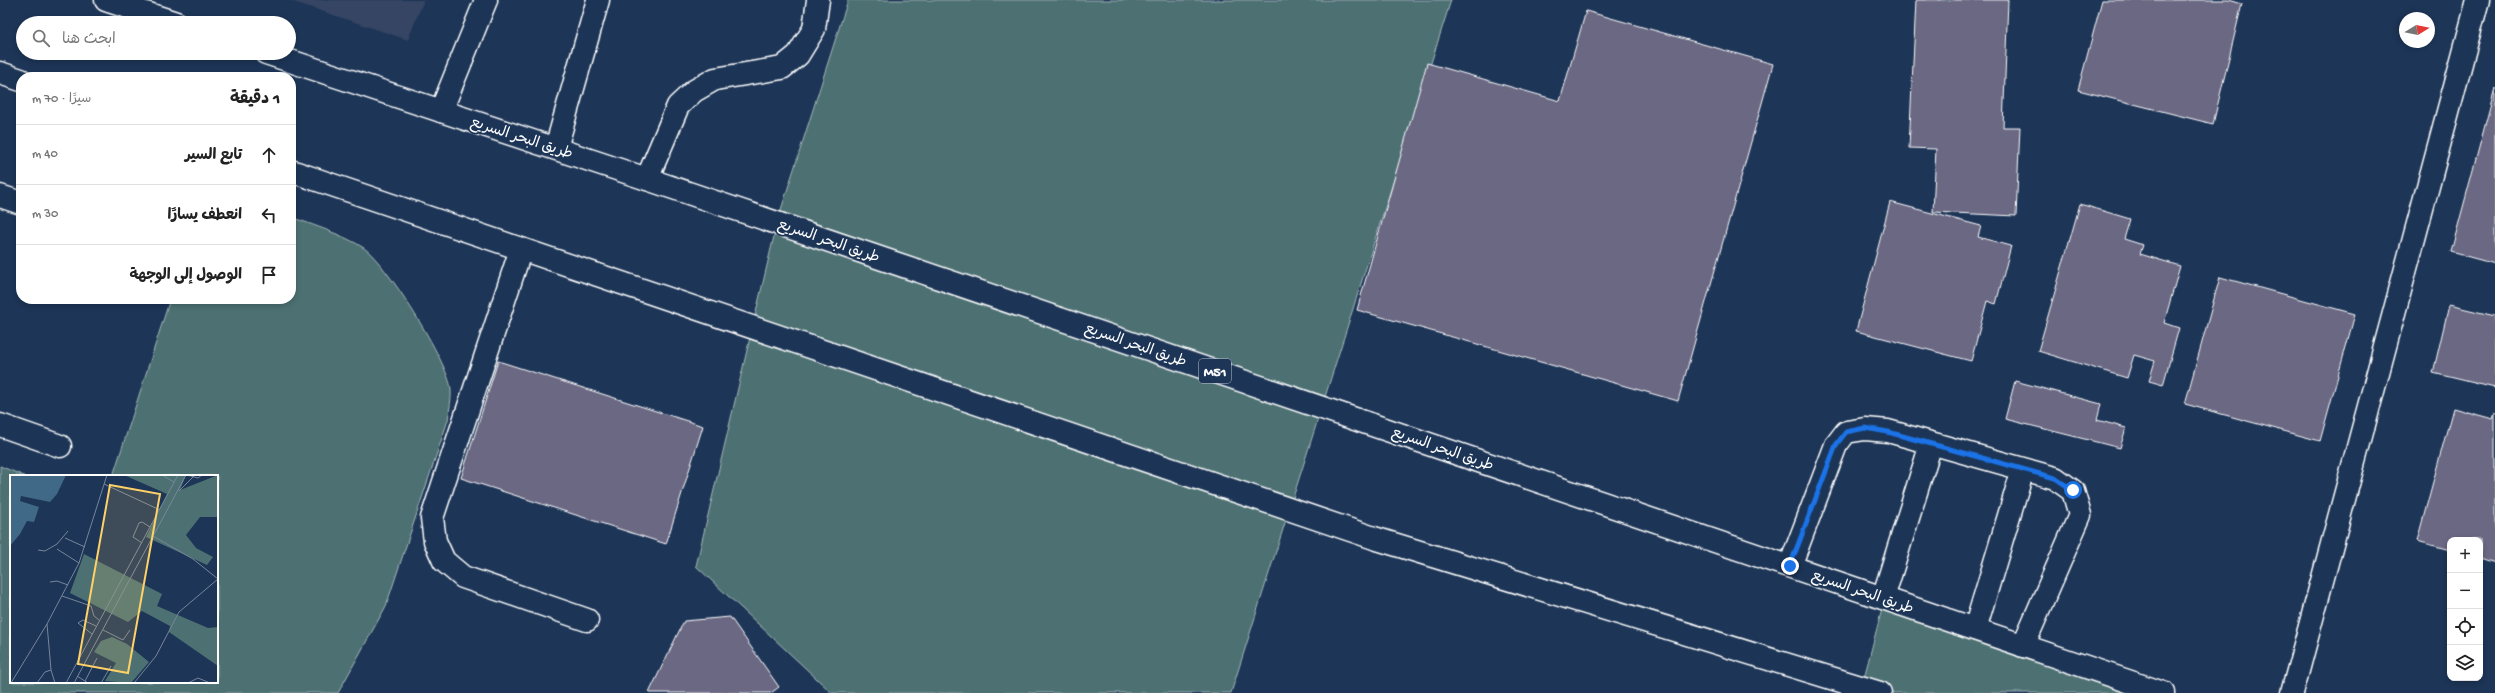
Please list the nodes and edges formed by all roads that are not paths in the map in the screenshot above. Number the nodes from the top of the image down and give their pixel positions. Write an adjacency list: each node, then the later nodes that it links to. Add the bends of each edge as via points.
1 (106, 0): 6 (main road)
2 (486, 0): 10 (main road)
3 (598, 0): 11 (main road)
4 (818, 0): 13 (main road, via 814,29 798,55 782,68 715,80 694,91 678,106)
5 (2478, 0): 28 (main road)
6 (155, 16)
7 (287, 60): 10 (main road, طريق البحر السريع / M51)
8 (0, 73): 9 (main road)
9 (16, 78)
10 (441, 111): 11 (main road, طريق البحر السريع / M51)
11 (556, 148): 13 (main road, طريق البحر السريع / M51)
12 (296, 173): 16 (main road)
13 (647, 179): 21 (main road, طريق البحر السريع / M51)
14 (0, 196): 15 (main road)
15 (16, 201)
16 (521, 249): 23 (main road, via 432,518 435,541 444,561 463,577); 26 (main road, via 1374,538)
17 (0, 424): 19 (main road)
18 (1931, 444): 20 (main road); 21 (main road, via 1865,428 1846,432 1836,445); 22 (main road)
19 (60, 446)
20 (2023, 469): 24 (main road); 25 (main road, via 2055,478 2073,490 2080,515)
21 (1790, 566): 22 (main road, طريق البحر السريع / M51)
22 (1883, 598): 24 (main road, طريق البحر السريع / M51)
23 (587, 620)
24 (1975, 629): 25 (main road, طريق البحر السريع / M51)
25 (2023, 646): 27 (main road, طريق البحر السريع / M51)
26 (1880, 693)
27 (2163, 693)
28 (2292, 693)

